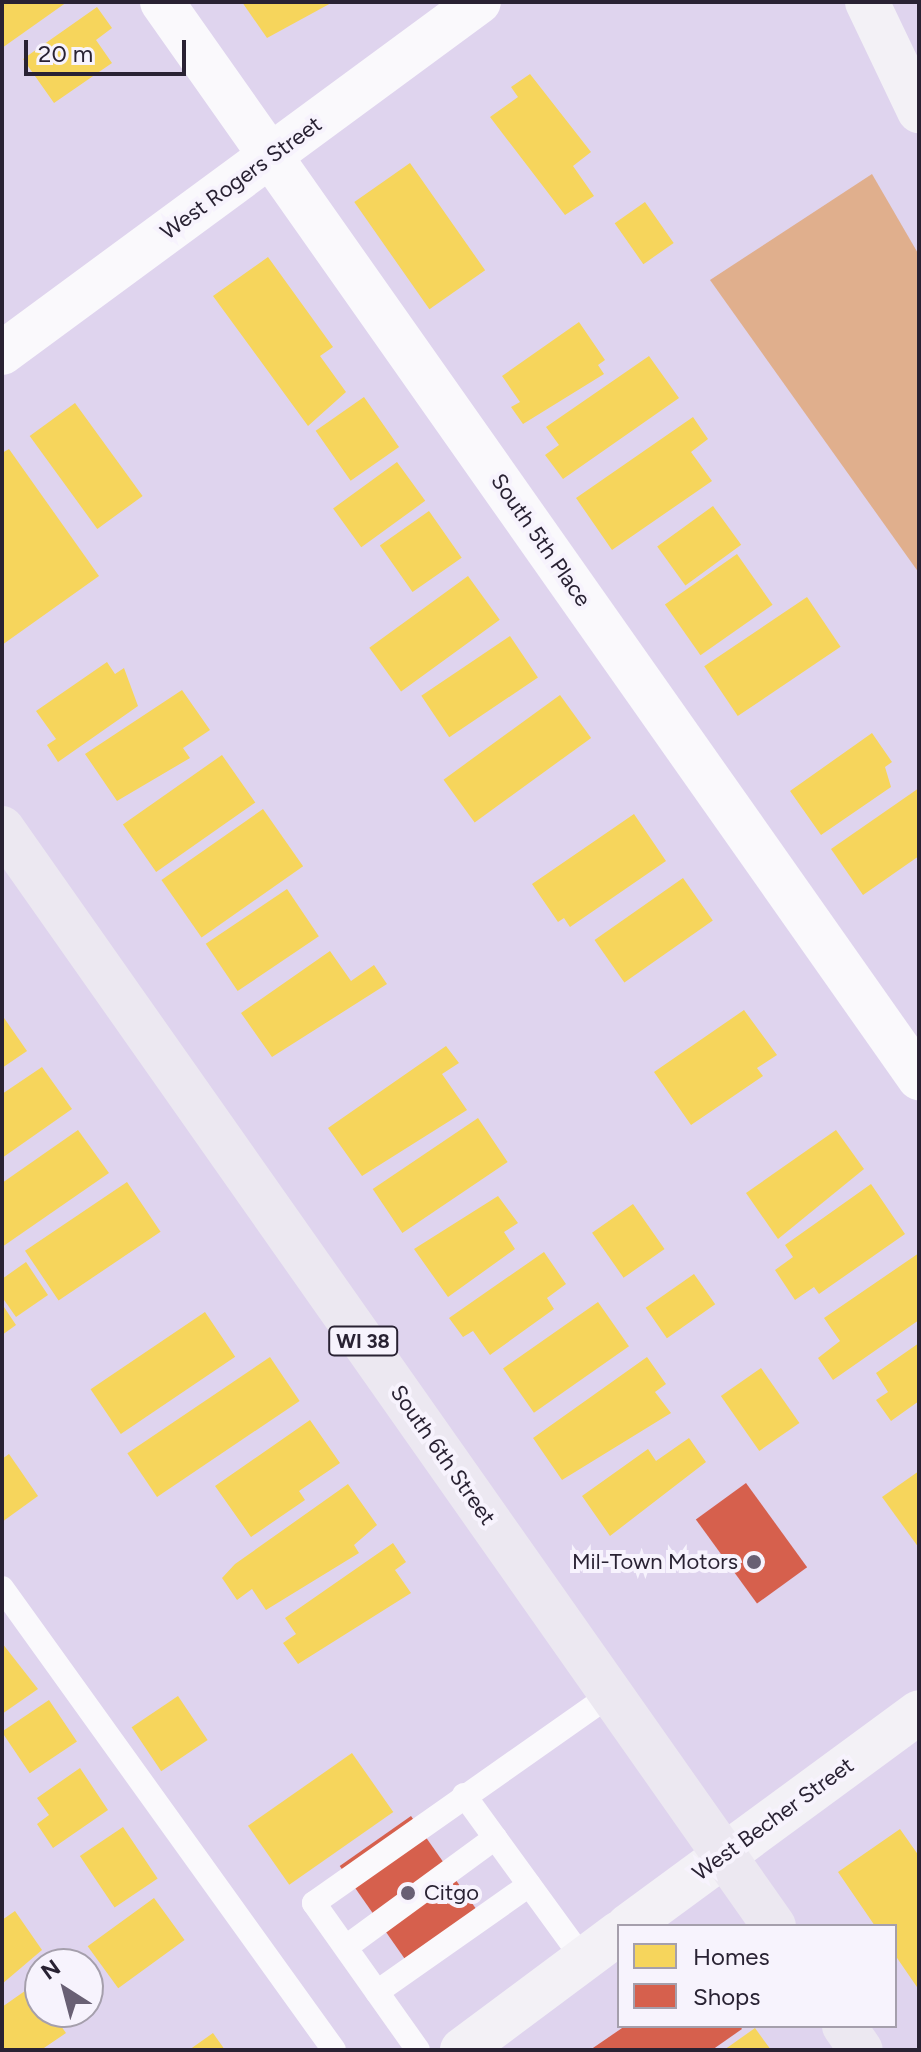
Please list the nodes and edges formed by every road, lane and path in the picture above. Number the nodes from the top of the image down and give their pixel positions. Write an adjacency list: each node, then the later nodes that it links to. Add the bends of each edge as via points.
1 (162, 2): 5 (street, South 5th Place)
2 (479, 2): 5 (street, West Rogers Street)
3 (867, 2): 4 (street)
4 (919, 111)
5 (270, 155): 6 (street, West Rogers Street); 8 (street, South 5th Place)
6 (2, 353)
7 (2, 828): 10 (main road, South 6th Street / WI 38)
8 (919, 1078)
9 (2, 1588): 23 (lane)
10 (611, 1694): 12 (lane); 14 (main road, South 6th Street / WI 38)
11 (919, 1712): 14 (street, West Becher Street)
12 (464, 1795): 13 (lane); 19 (lane, via 314,1903)
13 (495, 1838): 15 (lane); 19 (lane)
14 (724, 1855): 16 (street, West Becher Street); 17 (main road, South 6th Street / WI 38)
15 (529, 1885): 20 (lane); 21 (lane)
16 (631, 1924)
17 (773, 1924)
18 (617, 1935): 20 (street)
19 (346, 1947): 21 (lane)
20 (584, 1960): 25 (street)
21 (377, 1992): 24 (lane)
22 (845, 2028): 26 (main road)
23 (334, 2050)
24 (418, 2050)
25 (462, 2050)
26 (861, 2050)

